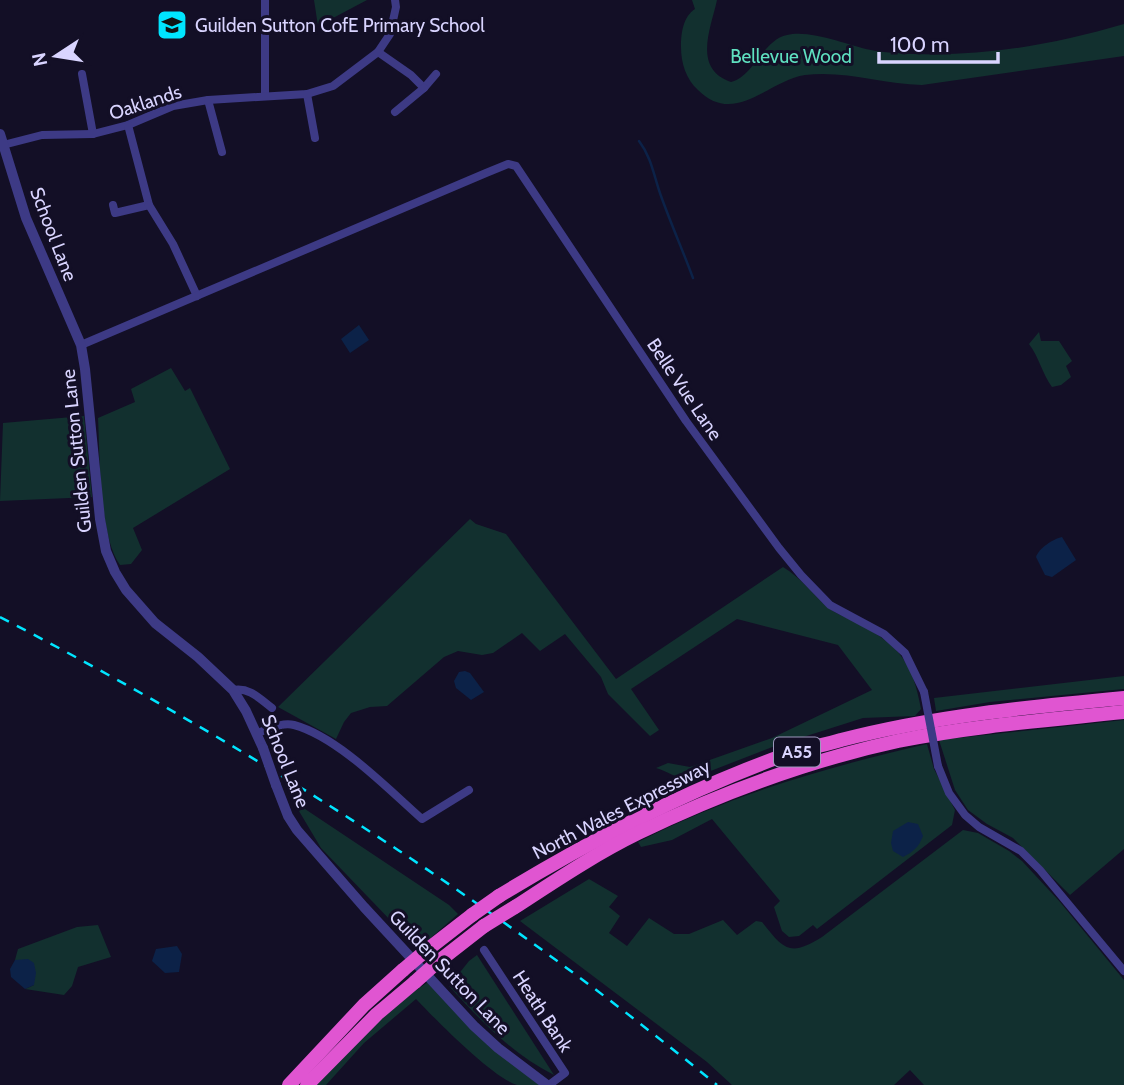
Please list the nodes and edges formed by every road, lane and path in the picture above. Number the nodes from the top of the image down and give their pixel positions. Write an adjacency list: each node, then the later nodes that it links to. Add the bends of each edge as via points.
1 (265, 0): 8 (street)
2 (395, 0): 3 (street, Oaklands, via 390,34)
3 (378, 51): 6 (street); 7 (street, Oaklands, via 333,86)
4 (81, 74): 13 (street, Oaklands)
5 (436, 74): 6 (street)
6 (424, 88): 10 (street)
7 (307, 94): 8 (street, Oaklands); 12 (street)
8 (265, 96): 9 (street, Oaklands)
9 (208, 100): 11 (street, Oaklands, via 173,106); 15 (street, Oaklands)
10 (395, 112)
11 (128, 125): 13 (street, Oaklands); 17 (street)
12 (311, 133)
13 (93, 134): 14 (street, Oaklands)
14 (1, 139): 19 (street, School Lane, via 26,218)
15 (221, 146)
16 (113, 205): 17 (street, via 115,213)
17 (149, 205): 18 (street)
18 (197, 296): 19 (street, Belle Vue Lane); 29 (street, Belle Vue Lane, bridge, via 508,164 516,166 687,421 779,548 830,605 884,634 905,653 924,692 938,766 965,815 1021,850)
19 (81, 345): 20 (street, Guilden Sutton Lane, via 100,519 106,551)
20 (126, 590): 21 (street, School Lane, via 155,624)
21 (233, 690): 23 (street, School Lane, via 248,690); 25 (street, School Lane)
22 (1124, 698): 30 (highway, North Wales Expressway / A55, bridge, via 981,712 906,725 781,756 695,790 556,861 472,915 364,1005)
23 (272, 708)
24 (1124, 712): 31 (highway, North Wales Expressway / A55, bridge, via 897,741 784,773 637,834 484,926 377,1014)
25 (257, 733): 26 (street, via 293,725 312,733 356,761 422,819); 27 (street, School Lane, bridge, via 288,816)
26 (469, 790)
27 (364, 907): 32 (street, Guilden Sutton Lane, via 474,1026)
28 (484, 950): 32 (street, Heath Bank, via 565,1073)
29 (1124, 971)
30 (289, 1085)
31 (307, 1085)
32 (548, 1085)

